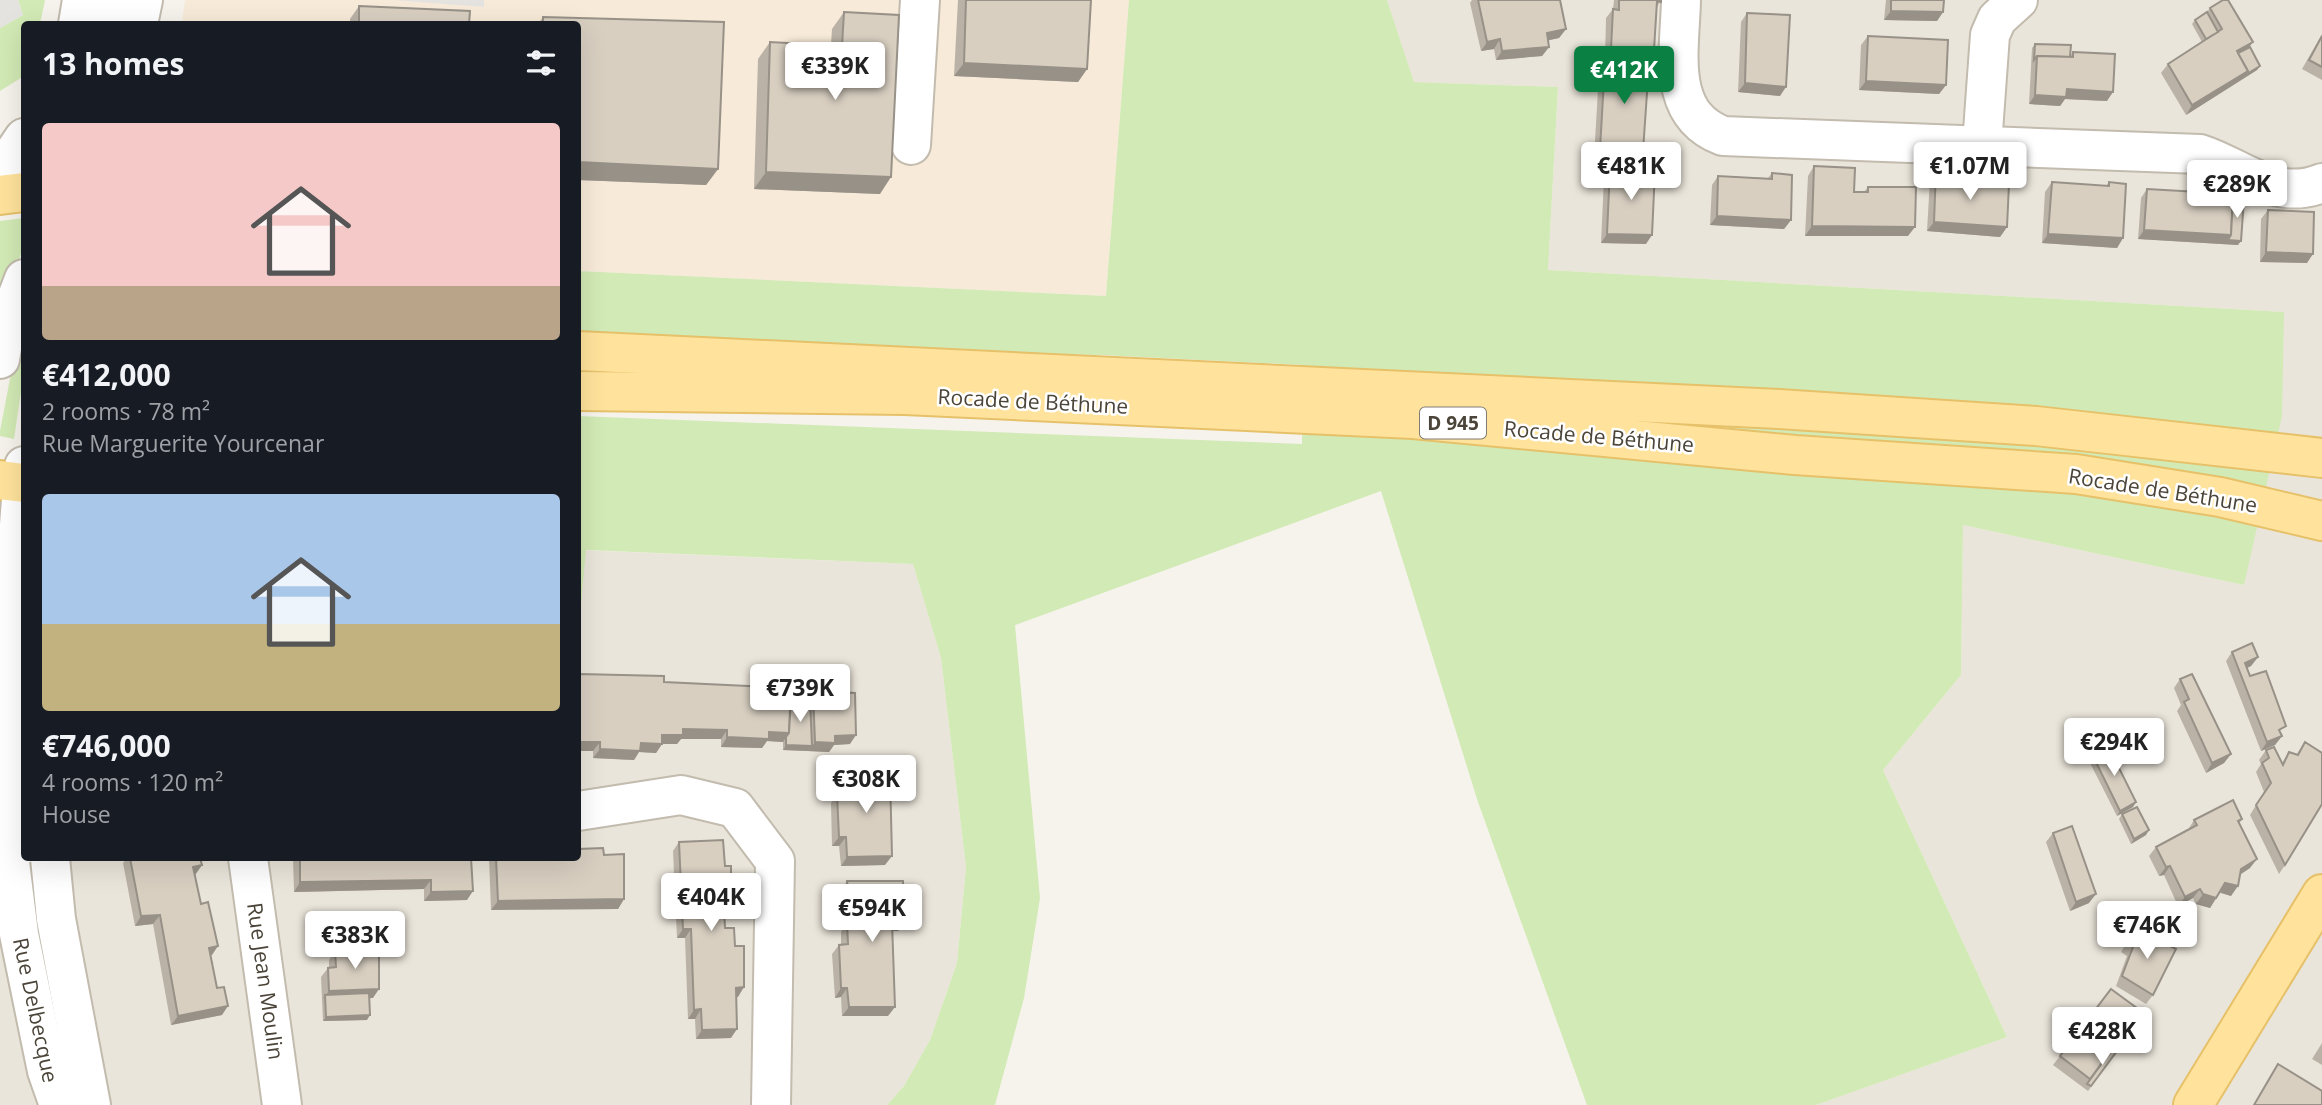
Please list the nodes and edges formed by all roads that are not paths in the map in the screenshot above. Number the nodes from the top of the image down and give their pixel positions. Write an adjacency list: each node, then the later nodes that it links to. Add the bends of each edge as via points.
1 (82, 0): 7 (street)
2 (114, 0): 8 (street)
3 (143, 0): 9 (street)
4 (920, 0): 11 (street)
5 (1681, 0): 12 (street, via 1684,102 1692,117 1714,132 1723,136)
6 (2018, 0): 12 (street, via 1997,19 1990,35)
7 (78, 21)
8 (109, 21)
9 (139, 21)
10 (21, 142): 13 (street)
11 (911, 145)
12 (1982, 145): 14 (street, via 2200,154 2289,190)
13 (0, 173)
14 (2322, 183)
15 (21, 192): 16 (main road)
16 (0, 195)
17 (21, 287): 19 (street)
18 (581, 351): 21 (main road, Rocade de Béthune / D 945, via 1779,409 2036,426)
19 (0, 359)
20 (581, 391): 23 (main road, Rocade de Béthune / D 945, via 905,395 1413,419 1822,457 2076,474 2220,497)
21 (2322, 458)
22 (18, 478): 25 (street, via 13,709)
23 (2322, 521)
24 (0, 747): 32 (street, Rue Delbecque, via 5,841 19,934 47,1071)
25 (21, 807)
26 (581, 811): 35 (street, via 681,795 735,808 775,862)
27 (26, 861): 31 (street, via 43,967)
28 (50, 861): 31 (street, Rue Delbecque)
29 (248, 861): 34 (street, Rue Jean Moulin)
30 (2322, 894): 36 (main road)
31 (74, 1018): 33 (street, Rue Delbecque)
32 (59, 1105)
33 (91, 1105)
34 (282, 1105)
35 (771, 1105)
36 (2193, 1105)

